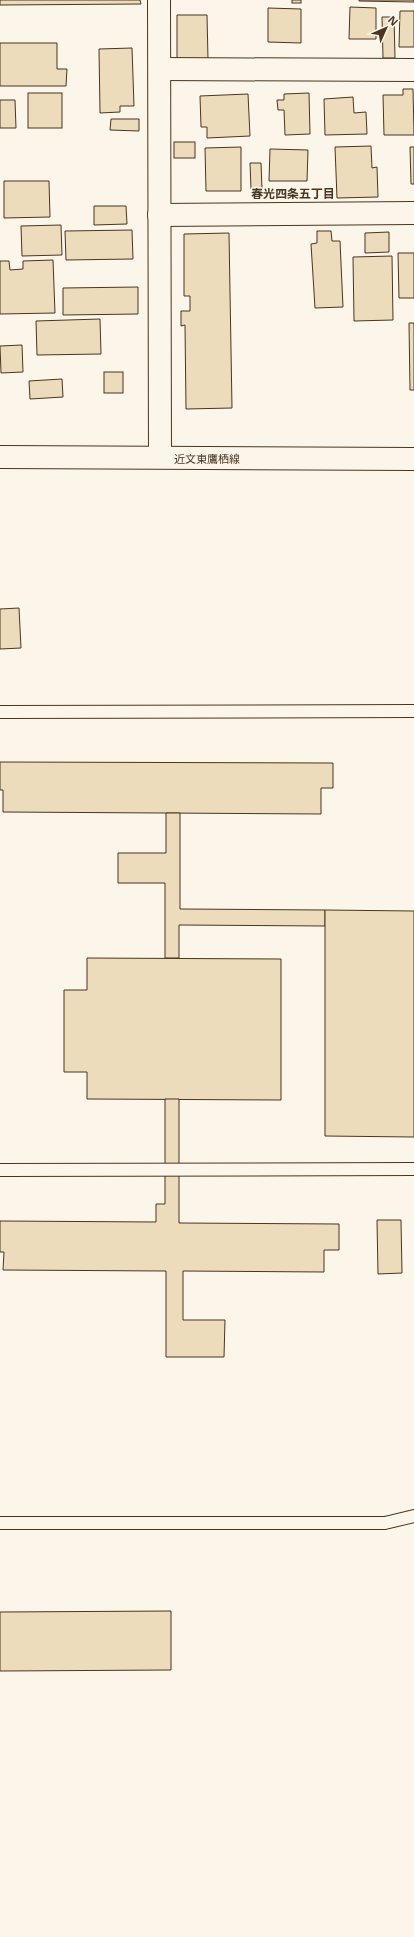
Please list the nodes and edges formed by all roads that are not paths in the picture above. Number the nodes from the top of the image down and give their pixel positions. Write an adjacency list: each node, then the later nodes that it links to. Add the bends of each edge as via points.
1 (159, 0): 2 (street)
2 (160, 69): 3 (street); 5 (street)
3 (414, 70)
4 (414, 213): 5 (street)
5 (159, 215): 7 (street)
6 (0, 457): 7 (street, 近文東鷹栖線)
7 (160, 457): 8 (street, 近文東鷹栖線)
8 (414, 458)
9 (414, 711): 10 (lane)
10 (0, 712)
11 (414, 1169): 12 (lane)
12 (0, 1170)
13 (414, 1516): 14 (lane, via 386,1524)
14 (0, 1523)

